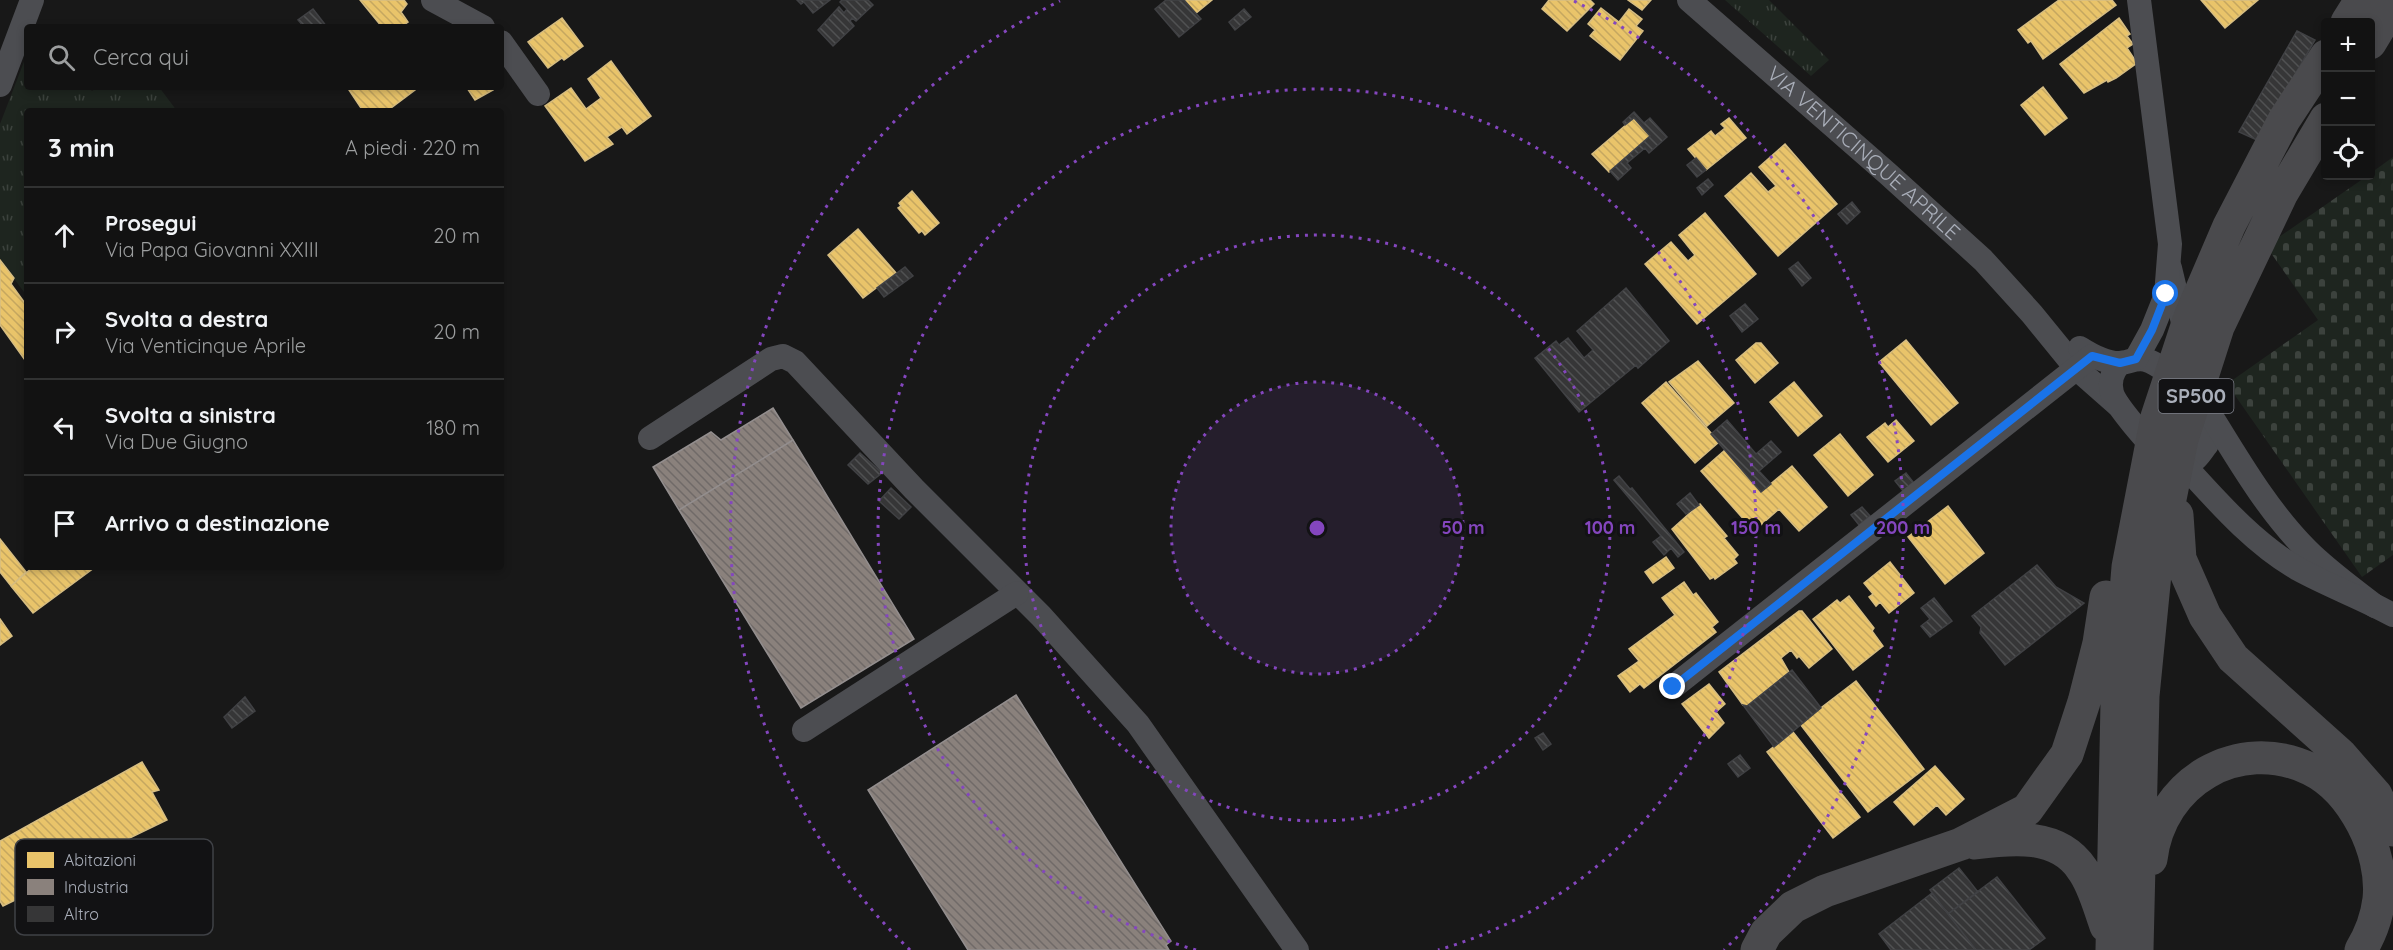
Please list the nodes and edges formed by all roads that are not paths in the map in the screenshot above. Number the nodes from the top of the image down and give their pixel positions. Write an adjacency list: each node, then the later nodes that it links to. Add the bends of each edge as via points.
1 (32, 0): 12 (street)
2 (433, 0): 8 (street)
3 (1689, 0): 17 (street, VIA VENTICINQUE APRILE, via 1975,252 2032,314)
4 (2139, 0): 15 (street)
5 (2361, 0): 7 (highway)
6 (2393, 4): 9 (highway)
7 (2350, 18)
8 (477, 24)
9 (2375, 35)
10 (504, 46): 13 (street)
11 (2321, 62): 20 (highway, SP500, via 2284,120 2229,226 2190,316)
12 (0, 85)
13 (538, 94)
14 (2321, 126): 22 (highway, SP500, via 2282,193 2218,327 2182,439)
15 (2170, 268): 16 (street, via 2166,294 2152,330); 19 (street)
16 (2128, 361): 17 (street); 18 (street, via 2111,376 2112,395); 19 (street, via 2153,363)
17 (2084, 362): 18 (street, VIA VENTICINQUE APRILE); 25 (street)
18 (2118, 405): 22 (street, VIA VENTICINQUE APRILE)
19 (2208, 412): 22 (street, via 2212,422 2210,440 2198,458); 24 (street, via 2290,531 2325,567)
20 (2157, 417): 28 (highway, via 2128,488 2115,540 2099,643 2067,754 2026,810); 29 (highway, SP500, via 2128,567 2117,702)
21 (650, 438): 23 (street, via 771,359 789,358)
22 (2179, 470): 24 (street, VIA VENTICINQUE APRILE, via 2296,568); 27 (highway, via 2180,559 2205,616 2233,658 2340,754 2376,795); 29 (highway, SP500, via 2155,574)
23 (1017, 593): 26 (street); 30 (street, via 1138,724)
24 (2384, 610)
25 (1673, 687)
26 (804, 730)
27 (2393, 830)
28 (1961, 844): 29 (highway, via 2002,840 2060,846 2082,868); 31 (highway, via 1824,891 1793,907 1766,933)
29 (2125, 948): 32 (highway, via 2153,843 2174,798 2191,781 2217,766 2246,759 2278,759 2310,769 2333,785 2367,831 2377,861 2379,899 2369,937)
30 (1297, 950)
31 (1757, 950)
32 (2361, 950)

